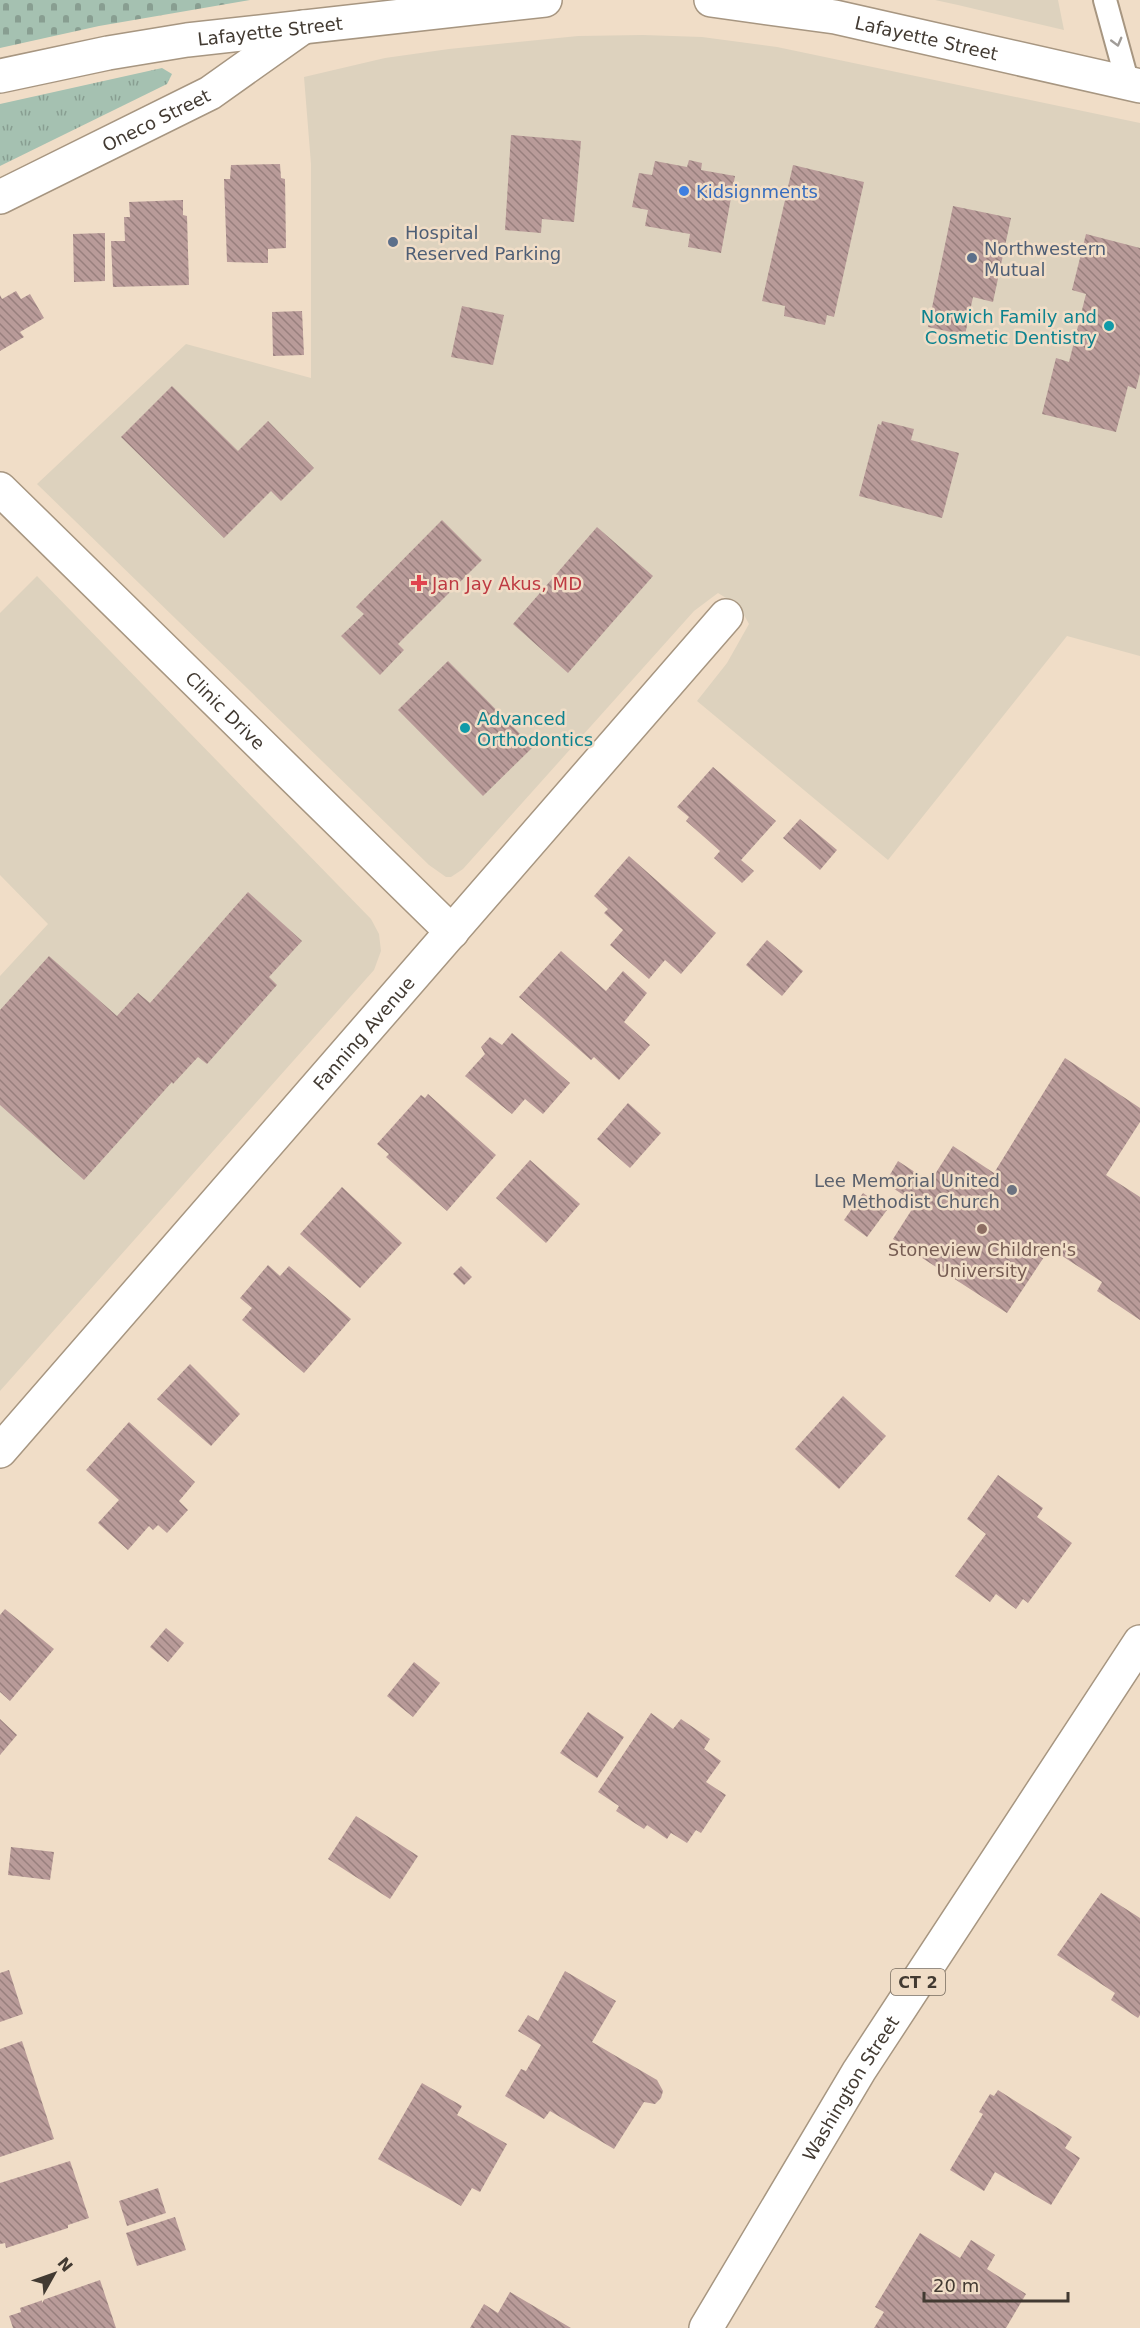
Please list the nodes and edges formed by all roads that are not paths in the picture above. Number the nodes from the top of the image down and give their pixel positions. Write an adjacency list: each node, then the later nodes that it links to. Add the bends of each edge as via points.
1 (545, 0): 4 (main road, Lafayette Street)
2 (711, 0): 6 (main road, Lafayette Street, via 835,17)
3 (1105, 0): 6 (lane, one-way to 6)
4 (303, 27): 5 (main road, Lafayette Street, via 165,43); 7 (main road, Oneco Street, via 210,93)
5 (0, 76)
6 (1134, 85)
7 (0, 197)
8 (0, 489): 10 (main road, Clinic Drive)
9 (726, 616): 10 (main road, Fanning Avenue)
10 (452, 932): 11 (main road, Fanning Avenue)
11 (0, 1451)
12 (1140, 1642): 13 (main road, Washington Street / CT 2, via 859,2071)
13 (706, 2328)

